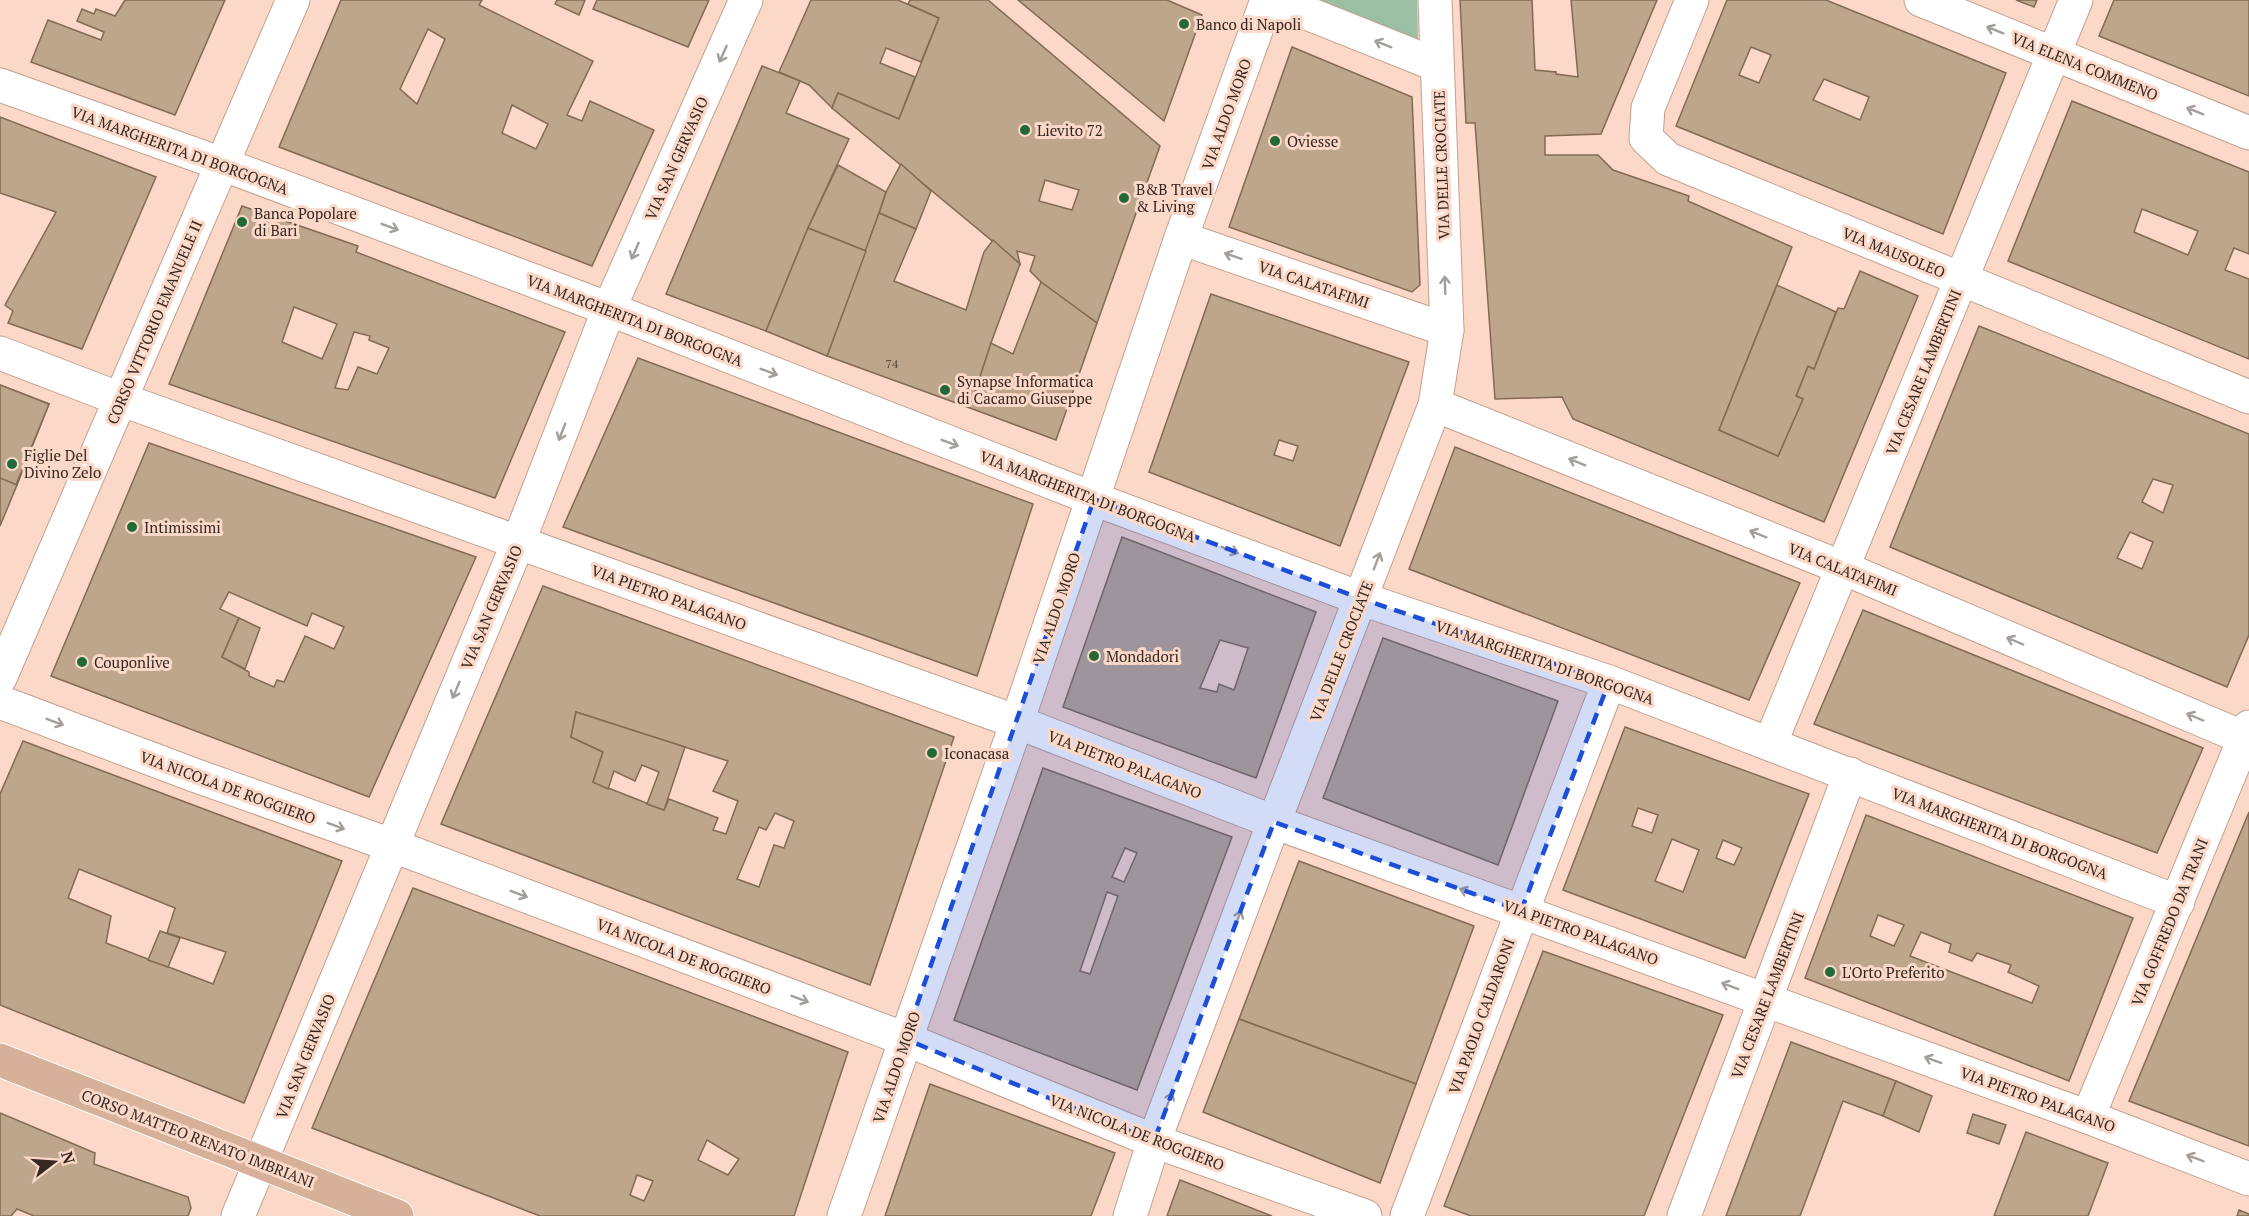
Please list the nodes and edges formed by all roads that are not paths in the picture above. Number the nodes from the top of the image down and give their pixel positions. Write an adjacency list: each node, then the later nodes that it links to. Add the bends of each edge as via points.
1 (293, 0): 13 (street, CORSO VITTORIO EMANUELE II)
2 (746, 0): 16 (street, VIA SAN GERVASIO, one-way to 16)
3 (1267, 0): 14 (street, VIA ALDO MORO)
4 (1274, 0): 10 (street, one-way to 4)
5 (1435, 0): 10 (street, VIA DELLE CROCIATE)
6 (1692, 0): 15 (street, VIA MAUSOLEO, via 1648,108 1646,138 1668,159)
7 (1921, 0): 9 (street, VIA ELENA COMMENO, one-way to 7)
8 (2076, 0): 9 (street, VIA CESARE LAMBERTINI)
9 (2054, 54): 12 (street, VIA ELENA COMMENO, one-way to 9); 15 (street, VIA CESARE LAMBERTINI)
10 (1437, 65): 17 (street, VIA DELLE CROCIATE, one-way to 10)
11 (0, 85): 13 (street, VIA MARGHERITA DI BORGOGNA)
12 (2249, 133)
13 (222, 164): 16 (street, VIA MARGHERITA DI BORGOGNA, one-way to 16); 20 (street, CORSO VITTORIO EMANUELE II)
14 (1181, 238): 17 (street, VIA CALATAFIMI, one-way to 14); 22 (street, VIA ALDO MORO)
15 (1961, 279): 19 (street, VIA MAUSOLEO); 24 (street, VIA CESARE LAMBERTINI)
16 (609, 309): 22 (street, VIA MARGHERITA DI BORGOGNA, one-way to 22); 23 (street, VIA SAN GERVASIO, one-way to 23)
17 (1447, 330): 21 (street, VIA DELLE CROCIATE)
18 (0, 353): 20 (street, VIA PIETRO PALAGANO)
19 (2249, 397)
20 (120, 399): 23 (street, VIA PIETRO PALAGANO); 26 (street, CORSO VITTORIO EMANUELE II)
21 (1436, 405): 24 (street, VIA CALATAFIMI, one-way to 21); 25 (street, VIA DELLE CROCIATE, one-way to 21)
22 (1094, 499): 25 (street, VIA MARGHERITA DI BORGOGNA, one-way to 25); 29 (street, VIA ALDO MORO)
23 (518, 543): 29 (street, VIA PIETRO PALAGANO); 34 (street, VIA SAN GERVASIO, one-way to 34)
24 (1843, 568): 30 (street, VIA CALATAFIMI, one-way to 24); 31 (street, VIA CESARE LAMBERTINI)
25 (1362, 599): 27 (street, VIA MARGHERITA DI BORGOGNA); 33 (street, VIA DELLE CROCIATE)
26 (0, 678)
27 (1609, 682): 31 (street, VIA MARGHERITA DI BORGOGNA); 36 (street, VIA PAOLO CALDARONI)
28 (0, 702): 34 (street, VIA NICOLA DE ROGGIERO, one-way to 34)
29 (1017, 722): 33 (street, VIA PIETRO PALAGANO); 38 (street, VIA ALDO MORO)
30 (2247, 735): 35 (street, VIA GOFFREDO DA TRANI)
31 (1770, 744): 32 (street, VIA MARGHERITA DI BORGOGNA)
32 (1850, 774): 35 (street, VIA MARGHERITA DI BORGOGNA); 37 (street, VIA CESARE LAMBERTINI)
33 (1274, 822): 36 (street, VIA PIETRO PALAGANO, one-way to 33); 41 (street, VIA DELLE CROCIATE, one-way to 33)
34 (391, 845): 38 (street, VIA NICOLA DE ROGGIERO, one-way to 38); 42 (street, VIA SAN GERVASIO)
35 (2178, 902): 40 (street, VIA GOFFREDO DA TRANI)
36 (1521, 910): 37 (street, VIA PIETRO PALAGANO, one-way to 36); 49 (street, VIA PAOLO CALDARONI)
37 (1766, 999): 40 (street, VIA PIETRO PALAGANO, one-way to 37); 50 (street, VIA CESARE LAMBERTINI)
38 (905, 1039): 41 (street, VIA NICOLA DE ROGGIERO); 46 (street, VIA ALDO MORO)
39 (0, 1060): 42 (main road, CORSO MATTEO RENATO IMBRIANI)
40 (2088, 1117): 43 (street, VIA PIETRO PALAGANO, one-way to 40)
41 (1154, 1141): 47 (street, VIA DELLE CROCIATE); 48 (street, VIA NICOLA DE ROGGIERO)
42 (261, 1162): 44 (street, VIA SAN GERVASIO); 45 (main road, CORSO MATTEO RENATO IMBRIANI)
43 (2249, 1179)
44 (238, 1216)
45 (397, 1216)
46 (844, 1216)
47 (1130, 1216)
48 (1365, 1216)
49 (1407, 1216)
50 (1684, 1216)

